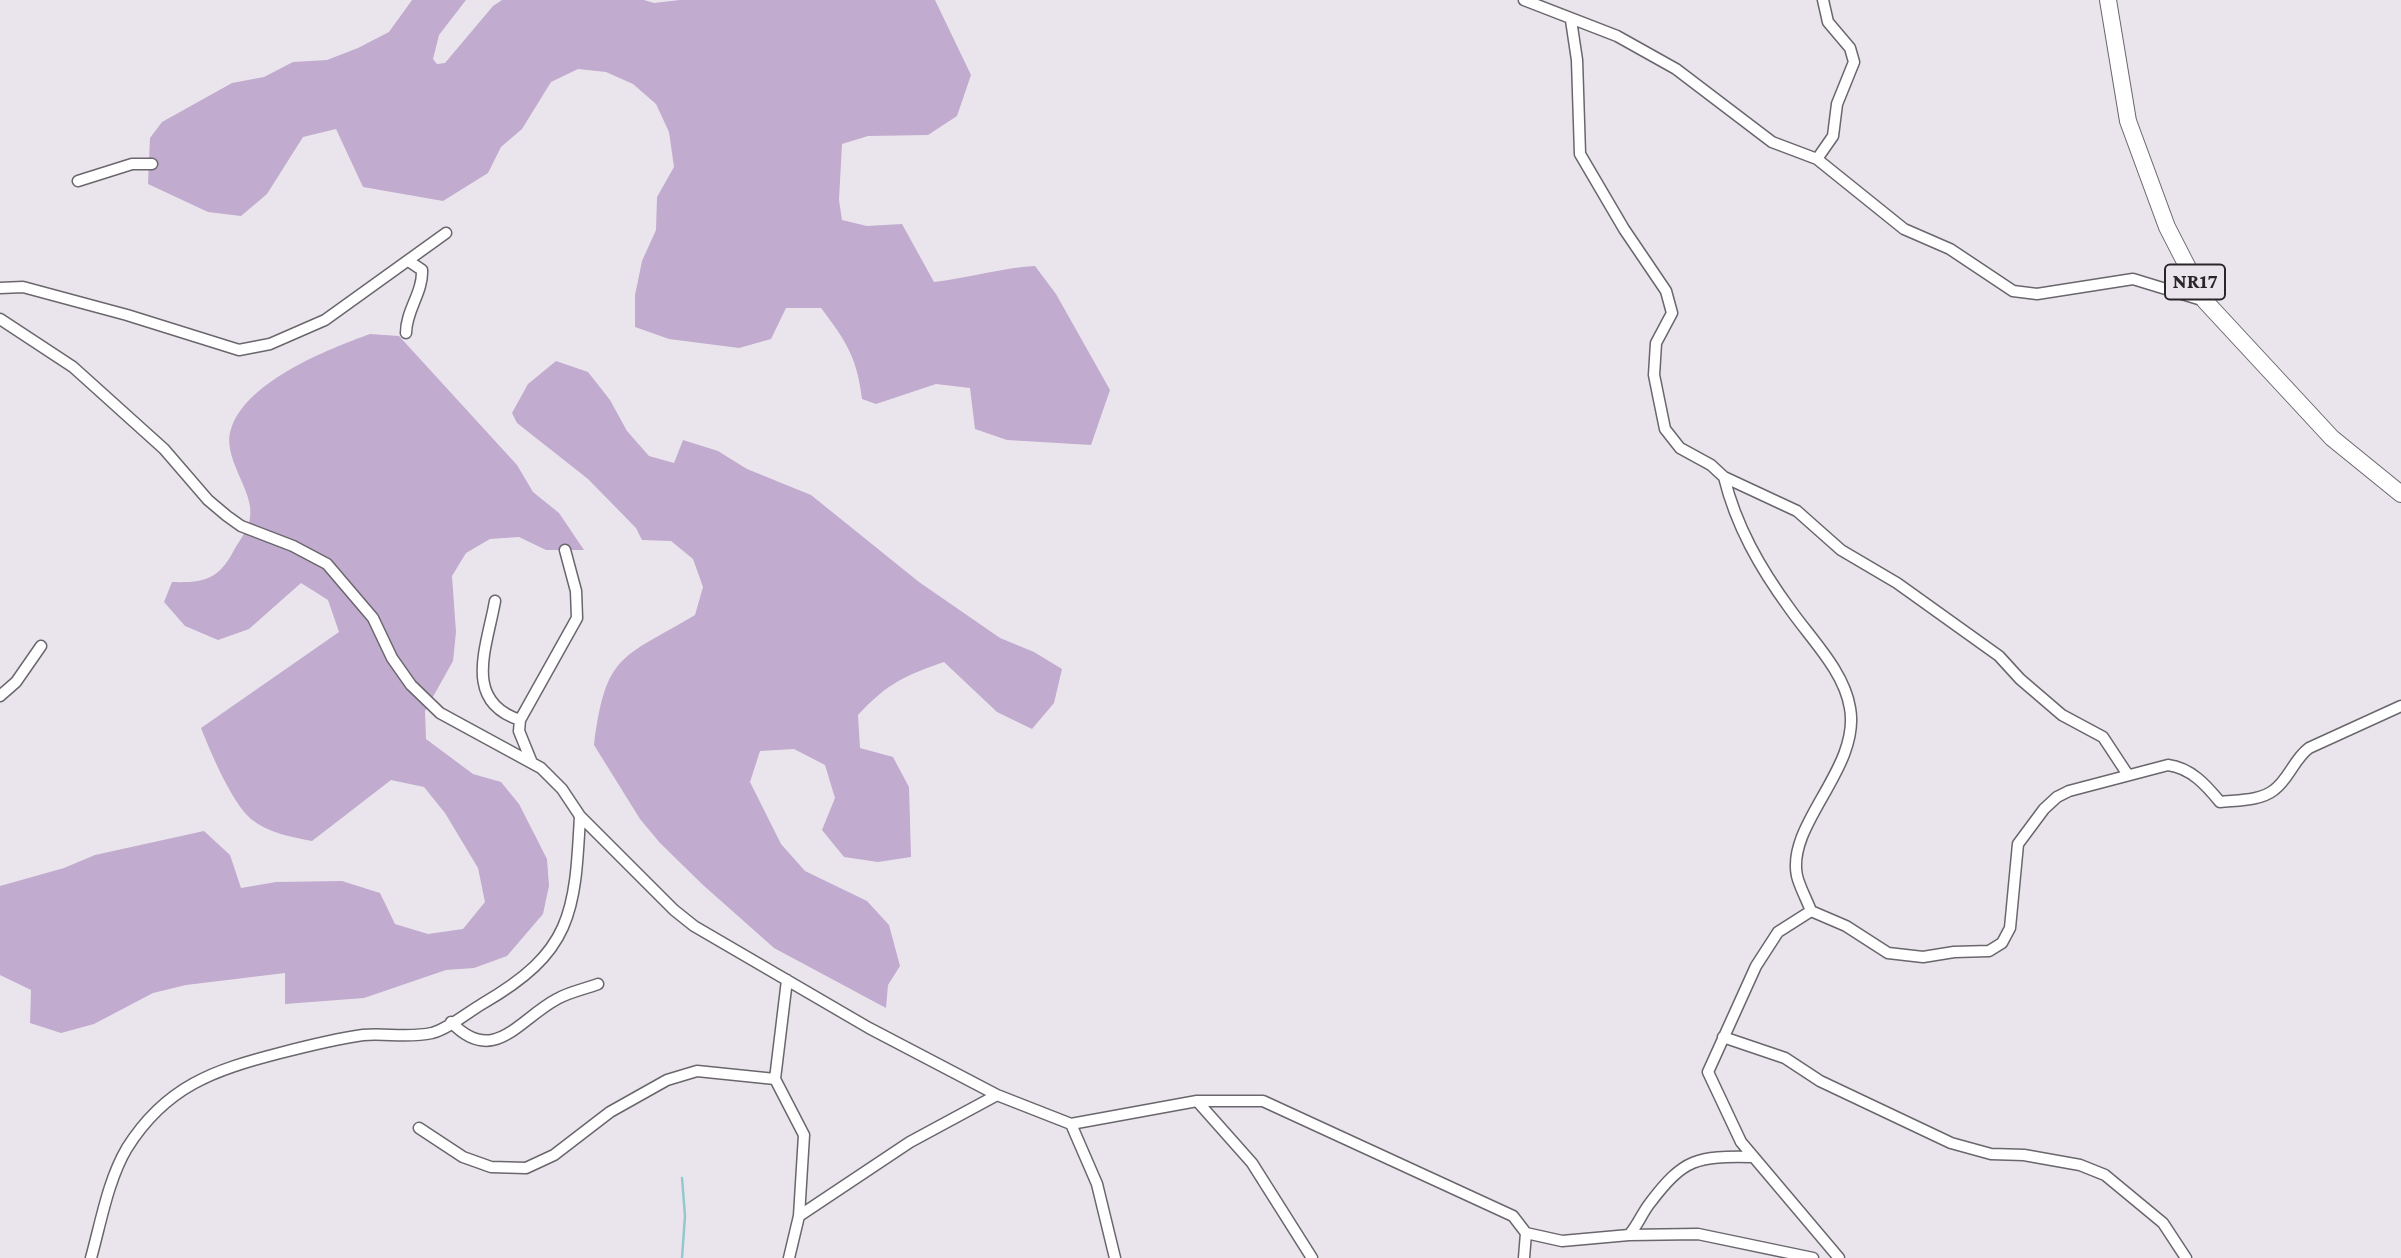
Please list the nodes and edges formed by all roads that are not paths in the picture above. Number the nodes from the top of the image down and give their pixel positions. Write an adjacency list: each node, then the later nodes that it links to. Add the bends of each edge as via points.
1 (1524, 0): 4 (street)
2 (1824, 0): 5 (street, via 1828,22 1850,48 1854,62 1837,104 1833,136)
3 (2108, 0): 11 (main road, NR17, via 2128,121 2167,227)
4 (1572, 20): 5 (street, via 1617,36 1676,69 1772,142); 14 (street, via 1580,154 1666,291 1672,313 1656,343 1653,362 1665,429 1680,448)
5 (1817, 159): 11 (street, via 1904,229 1956,252 2013,291 2037,294 2133,279)
6 (152, 164): 7 (street, via 132,163)
7 (78, 181)
8 (446, 233): 9 (street)
9 (410, 262): 10 (street, via 325,320 271,344 239,349 23,287); 13 (street, via 422,275 420,292 408,314)
10 (0, 288)
11 (2206, 301): 15 (main road, NR17, via 2332,438)
12 (0, 319): 22 (street, via 73,367 241,527 327,564 373,618 391,657 411,685 440,713)
13 (407, 332)
14 (1724, 477): 23 (street, via 1797,511 1841,550 1898,583 1999,656 2062,715 2103,737); 25 (street, via 1757,560 1824,654 1850,708 1850,734 1835,780 1812,813 1798,853 1797,876)
15 (2401, 495)
16 (565, 550): 21 (street, via 576,592 577,618)
17 (495, 601): 21 (street, via 483,688 502,714)
18 (41, 646): 19 (street)
19 (0, 696)
20 (2401, 706): 23 (street, via 2309,748 2276,789 2261,797 2220,802 2204,783 2177,766)
21 (520, 720): 22 (street, via 519,731)
22 (532, 763): 24 (street, via 562,789)
23 (2128, 775): 25 (street, via 2057,797 2044,809 2018,844 2010,928 2002,943 1989,951 1923,957 1888,953 1846,926)
24 (580, 816): 26 (street, via 694,926); 28 (street, via 577,875 563,926 550,952 529,974)
25 (1811, 911): 29 (street, via 1778,932 1756,966)
26 (787, 979): 30 (street); 31 (street)
27 (598, 984): 28 (street, via 556,999 504,1038 488,1042 467,1036)
28 (451, 1022): 39 (street, via 435,1032 361,1036 310,1046 216,1071 190,1084 170,1099 127,1148)
29 (1723, 1037): 35 (street, via 1708,1072 1726,1116); 46 (street, via 1785,1058 1831,1086 1951,1143 1991,1154 2024,1154 2080,1165 2105,1175 2163,1223)
30 (775, 1079): 34 (street, via 697,1071 667,1080 610,1112 554,1155 526,1168 491,1167 463,1157); 36 (street, via 804,1135)
31 (997, 1095): 33 (street); 36 (street, via 909,1142)
32 (1197, 1101): 33 (street); 37 (street, via 1263,1101 1513,1216); 42 (street, via 1252,1163)
33 (1071, 1124): 41 (street, via 1097,1184)
34 (419, 1128)
35 (1752, 1157): 38 (street, via 1718,1156 1681,1166); 45 (street)
36 (799, 1216): 40 (street)
37 (1526, 1233): 38 (street, via 1562,1241); 43 (street)
38 (1629, 1235): 44 (street, via 1698,1234)
39 (91, 1258)
40 (789, 1258)
41 (1115, 1258)
42 (1312, 1258)
43 (1524, 1258)
44 (1813, 1258)
45 (1839, 1258)
46 (2186, 1258)

